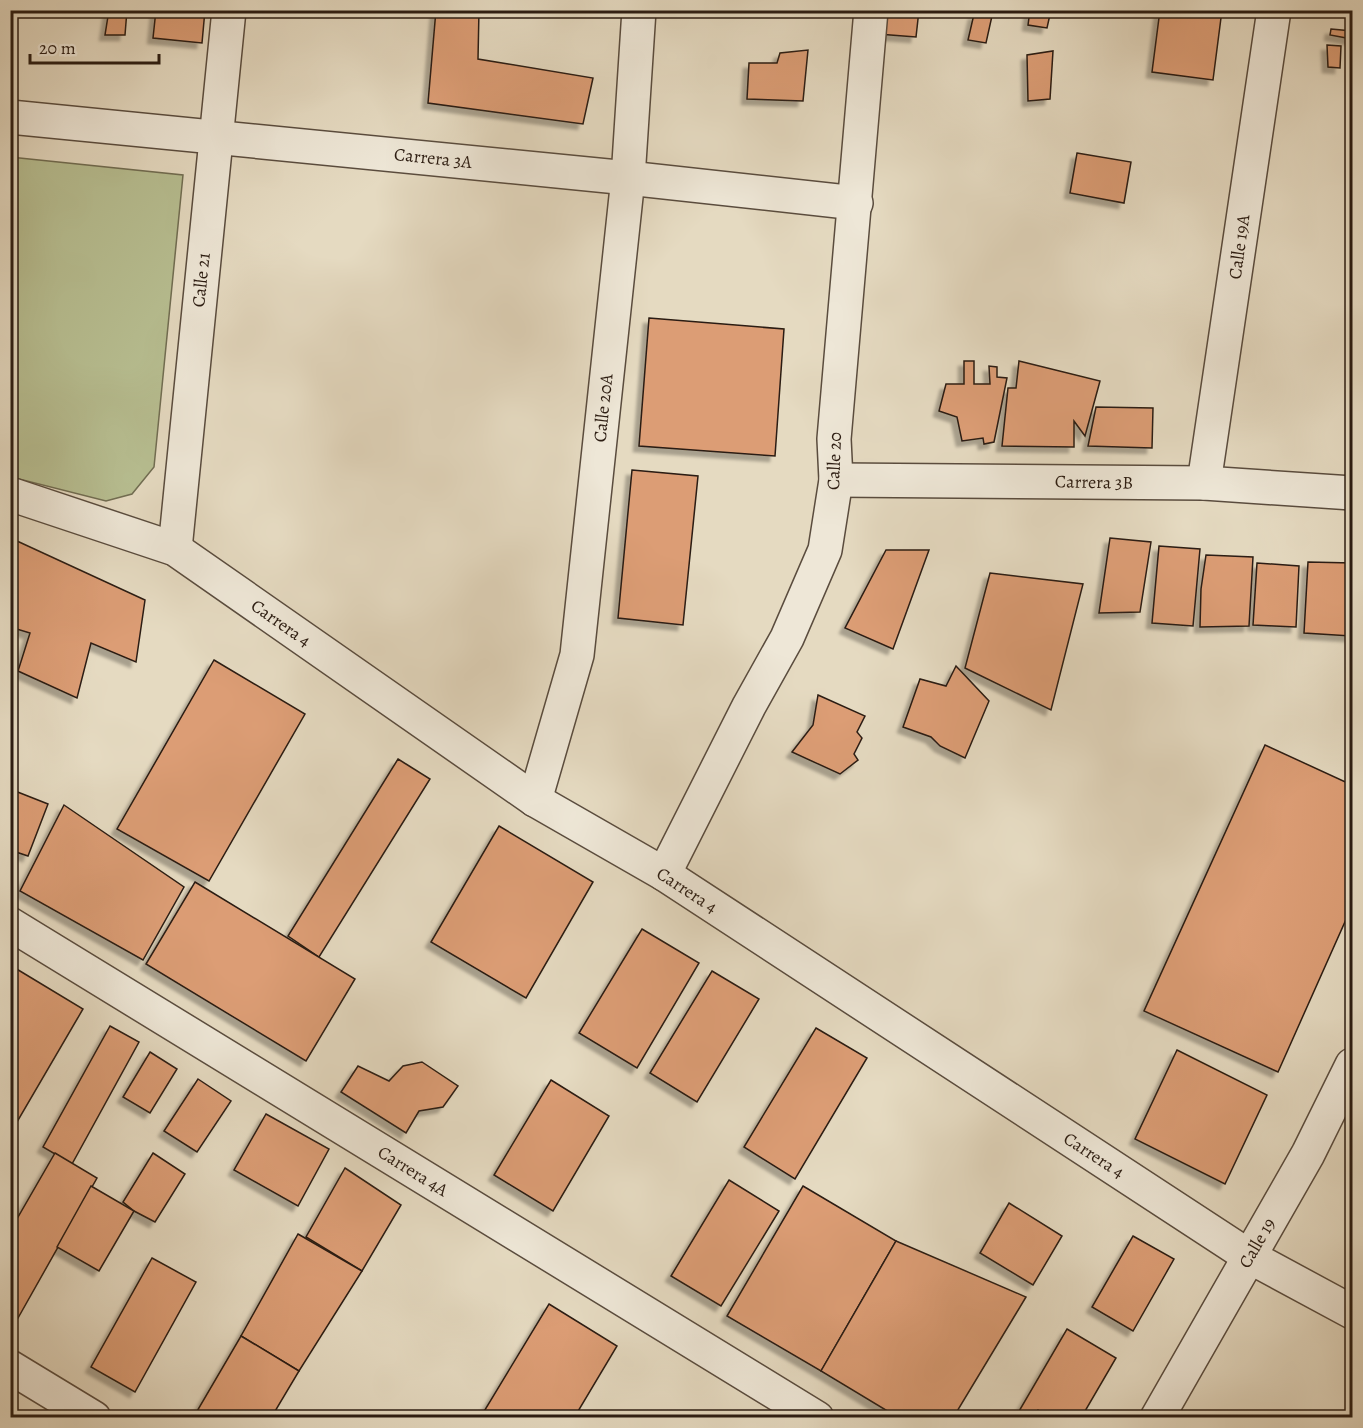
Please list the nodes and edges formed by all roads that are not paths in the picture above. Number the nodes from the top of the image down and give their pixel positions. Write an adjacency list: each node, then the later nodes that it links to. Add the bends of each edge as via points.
1 (229, 10): 6 (street, Calle 21)
2 (639, 10): 7 (street, Calle 20A)
3 (871, 10): 8 (street, Calle 20)
4 (1274, 10): 10 (street, Calle 19A)
5 (10, 117): 6 (street, Carrera 3A)
6 (215, 136): 7 (street, Carrera 3A); 13 (street, Calle 21)
7 (628, 178): 8 (street, Carrera 3A); 14 (street, Calle 20A, via 577,655)
8 (856, 203): 9 (street, Calle 20, via 834,439)
9 (836, 480): 10 (street, Carrera 3B); 15 (street, Calle 20, via 825,550 806,598)
10 (1204, 483): 11 (street, Carrera 3B)
11 (1353, 493)
12 (10, 494): 13 (street, Carrera 4)
13 (175, 549): 14 (street, Carrera 4)
14 (535, 800): 15 (street, Carrera 4)
15 (664, 874): 18 (street, Carrera 4)
16 (10, 924): 22 (street, Carrera 4A)
17 (1353, 1065): 18 (street, Calle 19)
18 (1250, 1257): 19 (street, Carrera 4); 23 (street, Calle 19)
19 (1353, 1312)
20 (10, 1367): 21 (street)
21 (94, 1418)
22 (817, 1418)
23 (1157, 1418)

